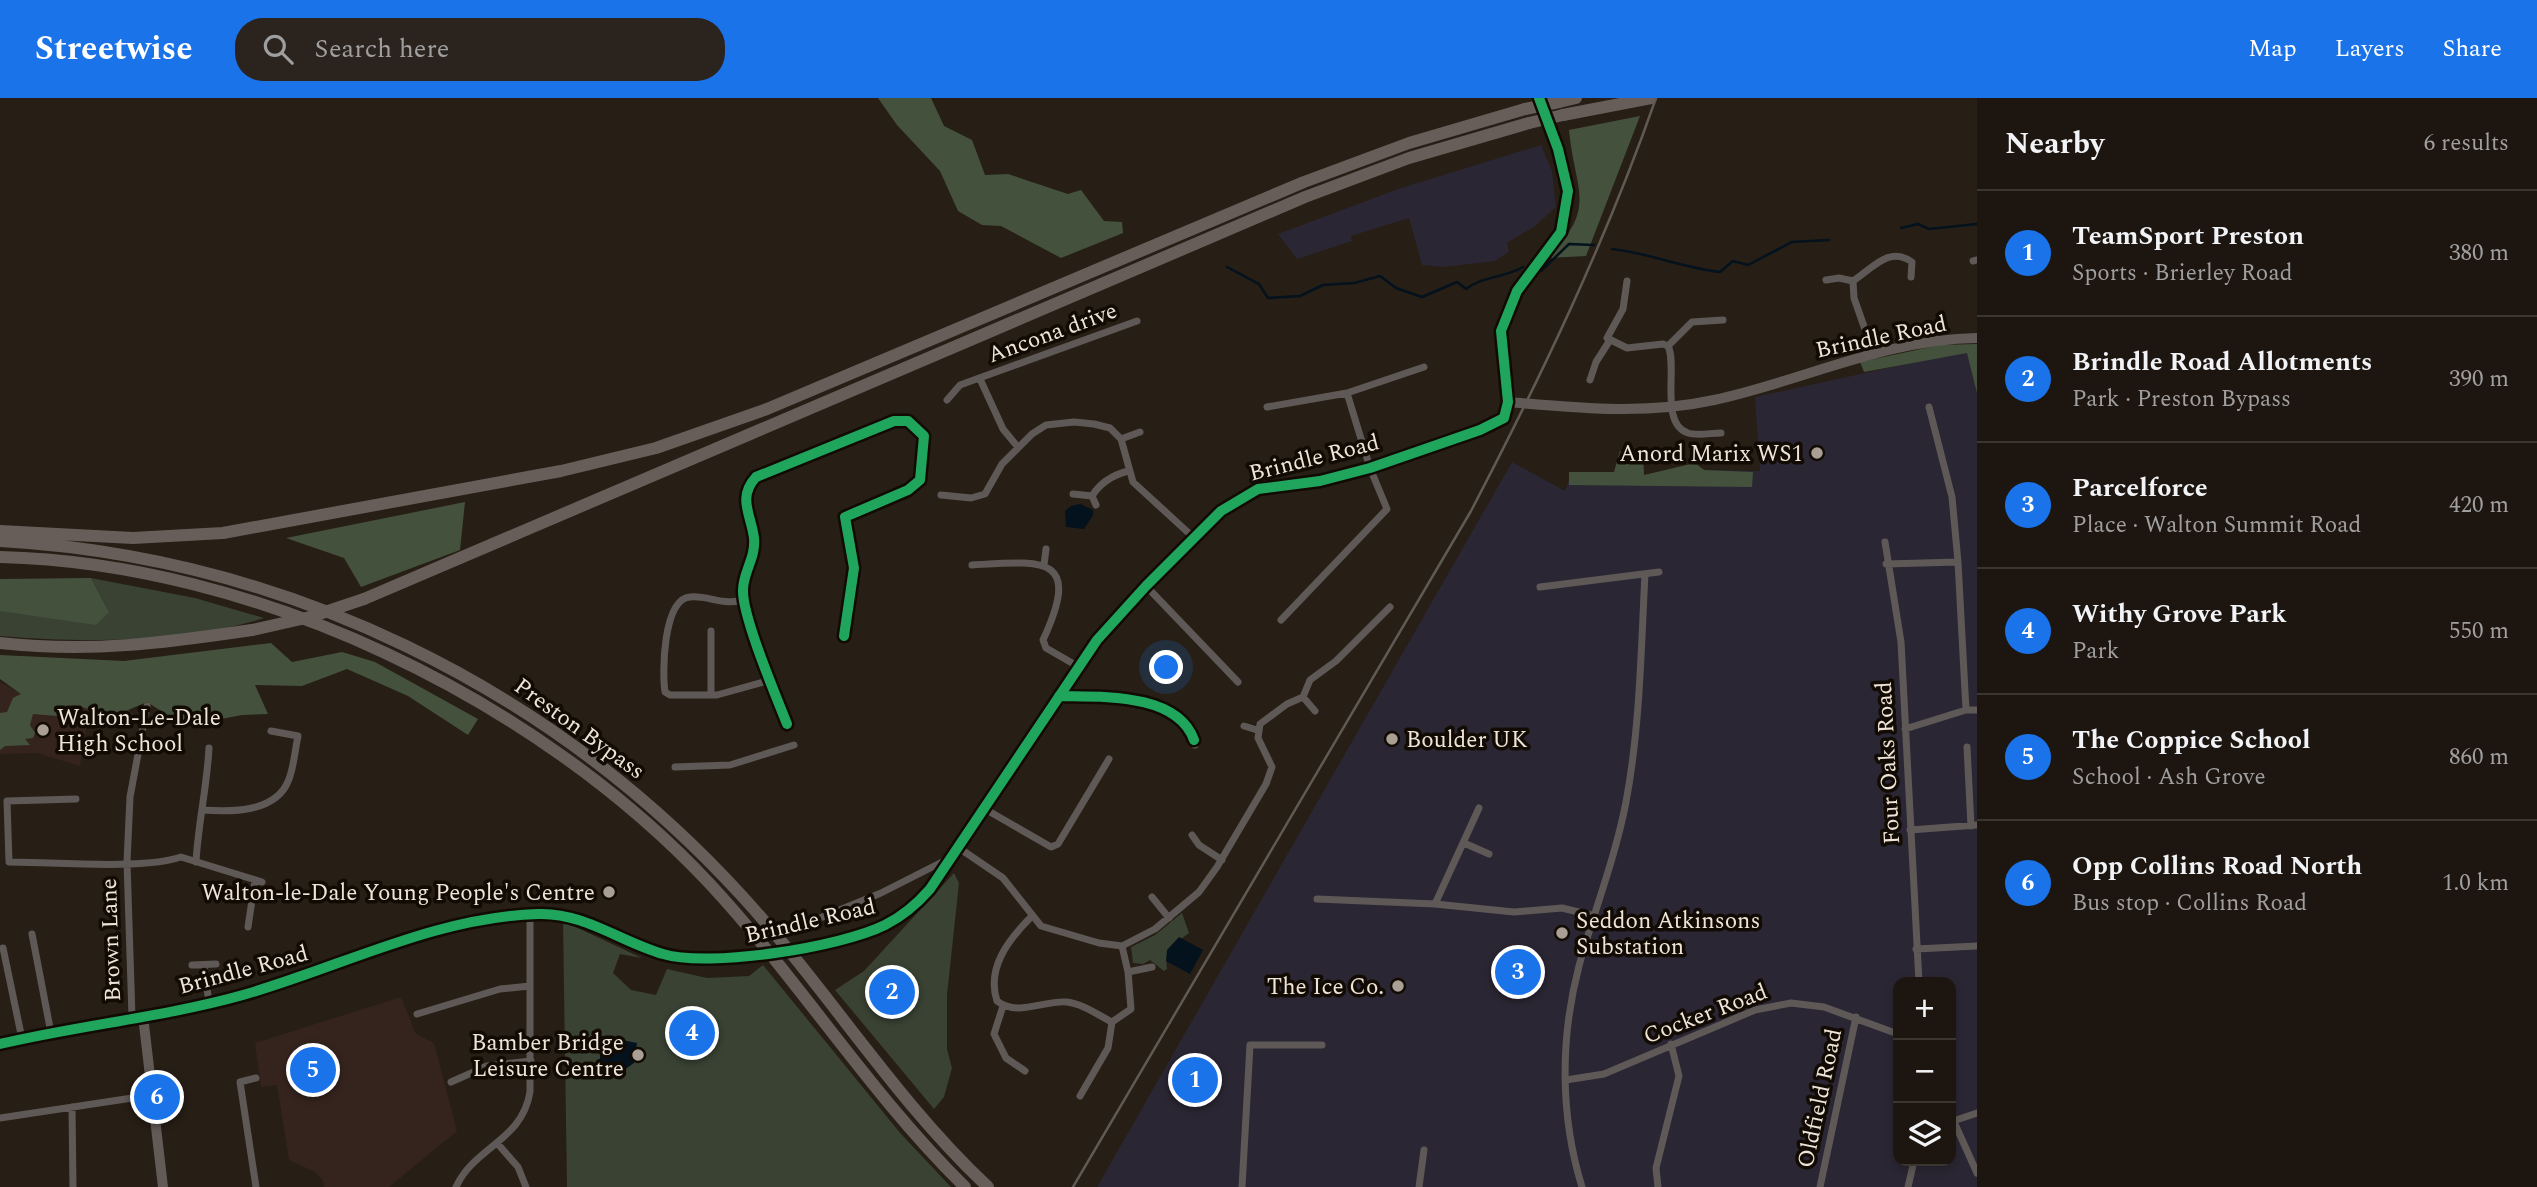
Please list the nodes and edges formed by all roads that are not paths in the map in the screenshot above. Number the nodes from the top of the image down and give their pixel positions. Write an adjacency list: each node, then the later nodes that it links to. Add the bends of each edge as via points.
1 (1539, 98): 19 (street, via 1568,191 1561,232 1517,291 1501,331)
2 (1577, 98): 33 (highway, bridge, via 1435,135 1331,172 767,409 646,451 223,533 133,538)
3 (1651, 98): 52 (highway, bridge, via 1530,123 1409,158 1305,197 364,599 310,617 141,646 50,648)
4 (1911, 277): 7 (street, via 1912,262 1890,255)
5 (1826, 280): 7 (street)
6 (1627, 281): 11 (street, via 1623,309 1607,335)
7 (1853, 281): 13 (street, via 1854,298)
8 (1723, 320): 12 (street, via 1692,322)
9 (1137, 321): 15 (street, Ancona drive)
10 (1977, 338): 13 (street, Brindle Road, via 1923,342)
11 (1610, 340): 12 (street, via 1627,348); 16 (street)
12 (1668, 346): 21 (street)
13 (1874, 355): 21 (street, Brindle Road, via 1746,393)
14 (1424, 367): 17 (street)
15 (980, 379): 18 (street, Ancona drive, via 954,388); 26 (street, Ancona drive, via 1003,429)
16 (1590, 380)
17 (1348, 393): 20 (street); 27 (street)
18 (947, 400)
19 (1508, 402): 21 (street, Brindle Road, via 1627,411); 27 (street, Brindle Road, via 1500,422)
20 (1267, 407)
21 (1672, 407): 24 (street, via 1679,428 1689,433)
22 (1929, 407): 39 (street, via 1952,497)
23 (1140, 432): 25 (street)
24 (1721, 433)
25 (1121, 439): 26 (street, via 1110,428 1074,422 1046,425); 28 (street)
26 (1017, 446): 30 (street, via 985,494 971,498)
27 (1370, 468): 34 (street, Brindle Road, via 1320,481 1258,489 1231,503); 49 (street, via 1387,509)
28 (1128, 471): 31 (street, via 1106,481); 34 (street, via 1142,494 1166,509)
29 (1073, 494): 31 (street)
30 (941, 495)
31 (1092, 496): 32 (street)
32 (1096, 505)
33 (0, 531)
34 (1193, 537): 45 (street, Brindle Road)
35 (0, 541): 147 (highway, Preston Bypass, via 121,554 287,596 429,656 537,719 625,784 711,863 778,937 915,1110)
36 (1885, 542): 40 (street, Four Oaks Road)
37 (1046, 549): 42 (street)
38 (0, 557): 146 (highway, Preston Bypass, via 142,574 301,616 415,666 519,726 605,787 707,881 907,1125)
39 (1958, 562): 40 (street); 60 (street)
40 (1886, 564): 65 (street, Four Oaks Road, via 1901,642)
41 (972, 565): 42 (street)
42 (1044, 565): 53 (street, via 1062,591 1043,640 1046,648)
43 (1659, 572): 44 (street)
44 (1645, 574): 46 (street); 96 (street, via 1632,767 1619,835)
45 (1146, 586): 53 (street, Brindle Road); 55 (street)
46 (1540, 587)
47 (744, 599): 51 (street, via 743,586 754,556 745,495 755,477 894,421 908,421 924,436 920,480 908,490 845,517 854,568); 54 (street); 56 (street, via 735,603 689,597 673,612 663,671 665,692)
48 (1390, 607): 58 (street, via 1310,680)
49 (1281, 620)
50 (711, 631): 56 (street)
51 (844, 636)
52 (0, 643)
53 (1079, 667): 57 (street, Brindle Road)
54 (771, 680): 56 (street); 63 (street)
55 (1238, 682)
56 (711, 695)
57 (1059, 696): 69 (street, via 1152,704 1191,732); 78 (street, Brindle Road)
58 (1303, 697): 62 (street); 66 (street, via 1287,704)
59 (147, 706): 88 (street, Brown Lane, via 130,797)
60 (1966, 710): 61 (street); 65 (street)
61 (1977, 710)
62 (1315, 711)
63 (787, 723)
64 (1244, 726): 66 (street)
65 (1905, 729): 81 (street, Four Oaks Road)
66 (1257, 730): 87 (street, via 1272,767)
67 (271, 731): 79 (street, via 298,736 282,795 264,806)
68 (794, 745): 75 (street, via 730,765)
69 (1195, 745)
70 (1967, 747): 80 (street)
71 (209, 748): 72 (street)
72 (208, 758): 73 (street); 79 (street)
73 (219, 759)
74 (1109, 760): 78 (street, via 1058,844 1051,847)
75 (675, 766)
76 (76, 799): 88 (street, via 7,801 9,862)
77 (1479, 808): 83 (street)
78 (985, 809): 84 (street, Brindle Road)
79 (203, 810): 89 (street, via 197,827)
80 (1974, 826): 81 (street)
81 (1910, 830): 105 (street, Four Oaks Road)
82 (1192, 835): 87 (street)
83 (1464, 843): 85 (street); 94 (street)
84 (959, 848): 86 (street, Brindle Road); 97 (street, via 1003,878)
85 (1489, 854)
86 (951, 858): 90 (street, Brindle Road); 91 (street, Brindle Road)
87 (1222, 860): 98 (street, via 1207,882)
88 (127, 862): 89 (street, Brown Lane, via 181,856); 116 (street, Brown Lane)
89 (196, 862): 100 (street, via 258,881 249,903)
90 (916, 876): 91 (street); 99 (street, Brindle Road)
91 (930, 889): 95 (street, Brindle Road, bridge, via 882,927 828,942 705,961 674,957 588,923)
92 (1152, 897): 98 (street)
93 (1317, 900): 94 (street)
94 (1435, 904): 96 (street, via 1514,912 1562,908)
95 (530, 914): 112 (street); 113 (street, Brindle Road, via 446,927)
96 (1595, 916): 128 (street, via 1573,994)
97 (1031, 918): 102 (street, via 1050,930); 114 (street, via 997,965 995,994)
98 (1169, 918): 102 (street)
99 (798, 927)
100 (248, 928)
101 (32, 934): 120 (street)
102 (1122, 946): 110 (street)
103 (1977, 946): 105 (street)
104 (3, 948): 121 (street)
105 (1916, 949): 111 (street, Four Oaks Road)
106 (216, 964): 108 (street)
107 (192, 965): 108 (street)
108 (204, 966): 113 (street)
109 (1152, 967): 110 (street)
110 (1128, 972): 118 (street, via 1131,1009)
111 (1919, 977)
112 (530, 986): 115 (street, via 500,989); 125 (street)
113 (209, 1003): 116 (street, Brindle Road)
114 (1003, 1006): 118 (street, via 1075,1004); 126 (street, via 994,1034 1006,1058)
115 (417, 1014)
116 (137, 1017): 120 (street, Brindle Road); 130 (street)
117 (1856, 1017): 119 (street, Cocker Road); 123 (street, Cocker Road, via 1791,1003 1755,1010); 152 (street, Oldfield Road)
118 (1112, 1022): 131 (street, via 1108,1048)
119 (1893, 1032)
120 (51, 1033): 121 (street, Brindle Road)
121 (22, 1039): 122 (street, Brindle Road)
122 (0, 1044)
123 (1671, 1044): 128 (street, Cocker Road, via 1604,1074); 151 (street, via 1679,1076 1656,1168)
124 (1322, 1045): 148 (street, via 1250,1045)
125 (531, 1061): 129 (street, via 487,1066); 137 (street, via 527,1109)
126 (1025, 1071)
127 (256, 1078): 143 (street, via 240,1082)
128 (1566, 1080): 150 (street, via 1570,1138)
129 (451, 1082)
130 (152, 1095): 132 (street); 142 (street)
131 (1080, 1096)
132 (72, 1107): 135 (street); 141 (street)
133 (1977, 1113): 134 (street)
134 (1956, 1117)
135 (0, 1118)
136 (1956, 1127): 140 (street)
137 (497, 1143): 144 (street, via 468,1168); 145 (street, via 518,1167)
138 (1424, 1150): 149 (street)
139 (1913, 1166): 153 (street)
140 (1977, 1173)
141 (73, 1187)
142 (163, 1187)
143 (256, 1187)
144 (456, 1187)
145 (526, 1187)
146 (965, 1187)
147 (988, 1187)
148 (1242, 1187)
149 (1419, 1187)
150 (1582, 1187)
151 (1658, 1187)
152 (1819, 1187)
153 (1908, 1187)

